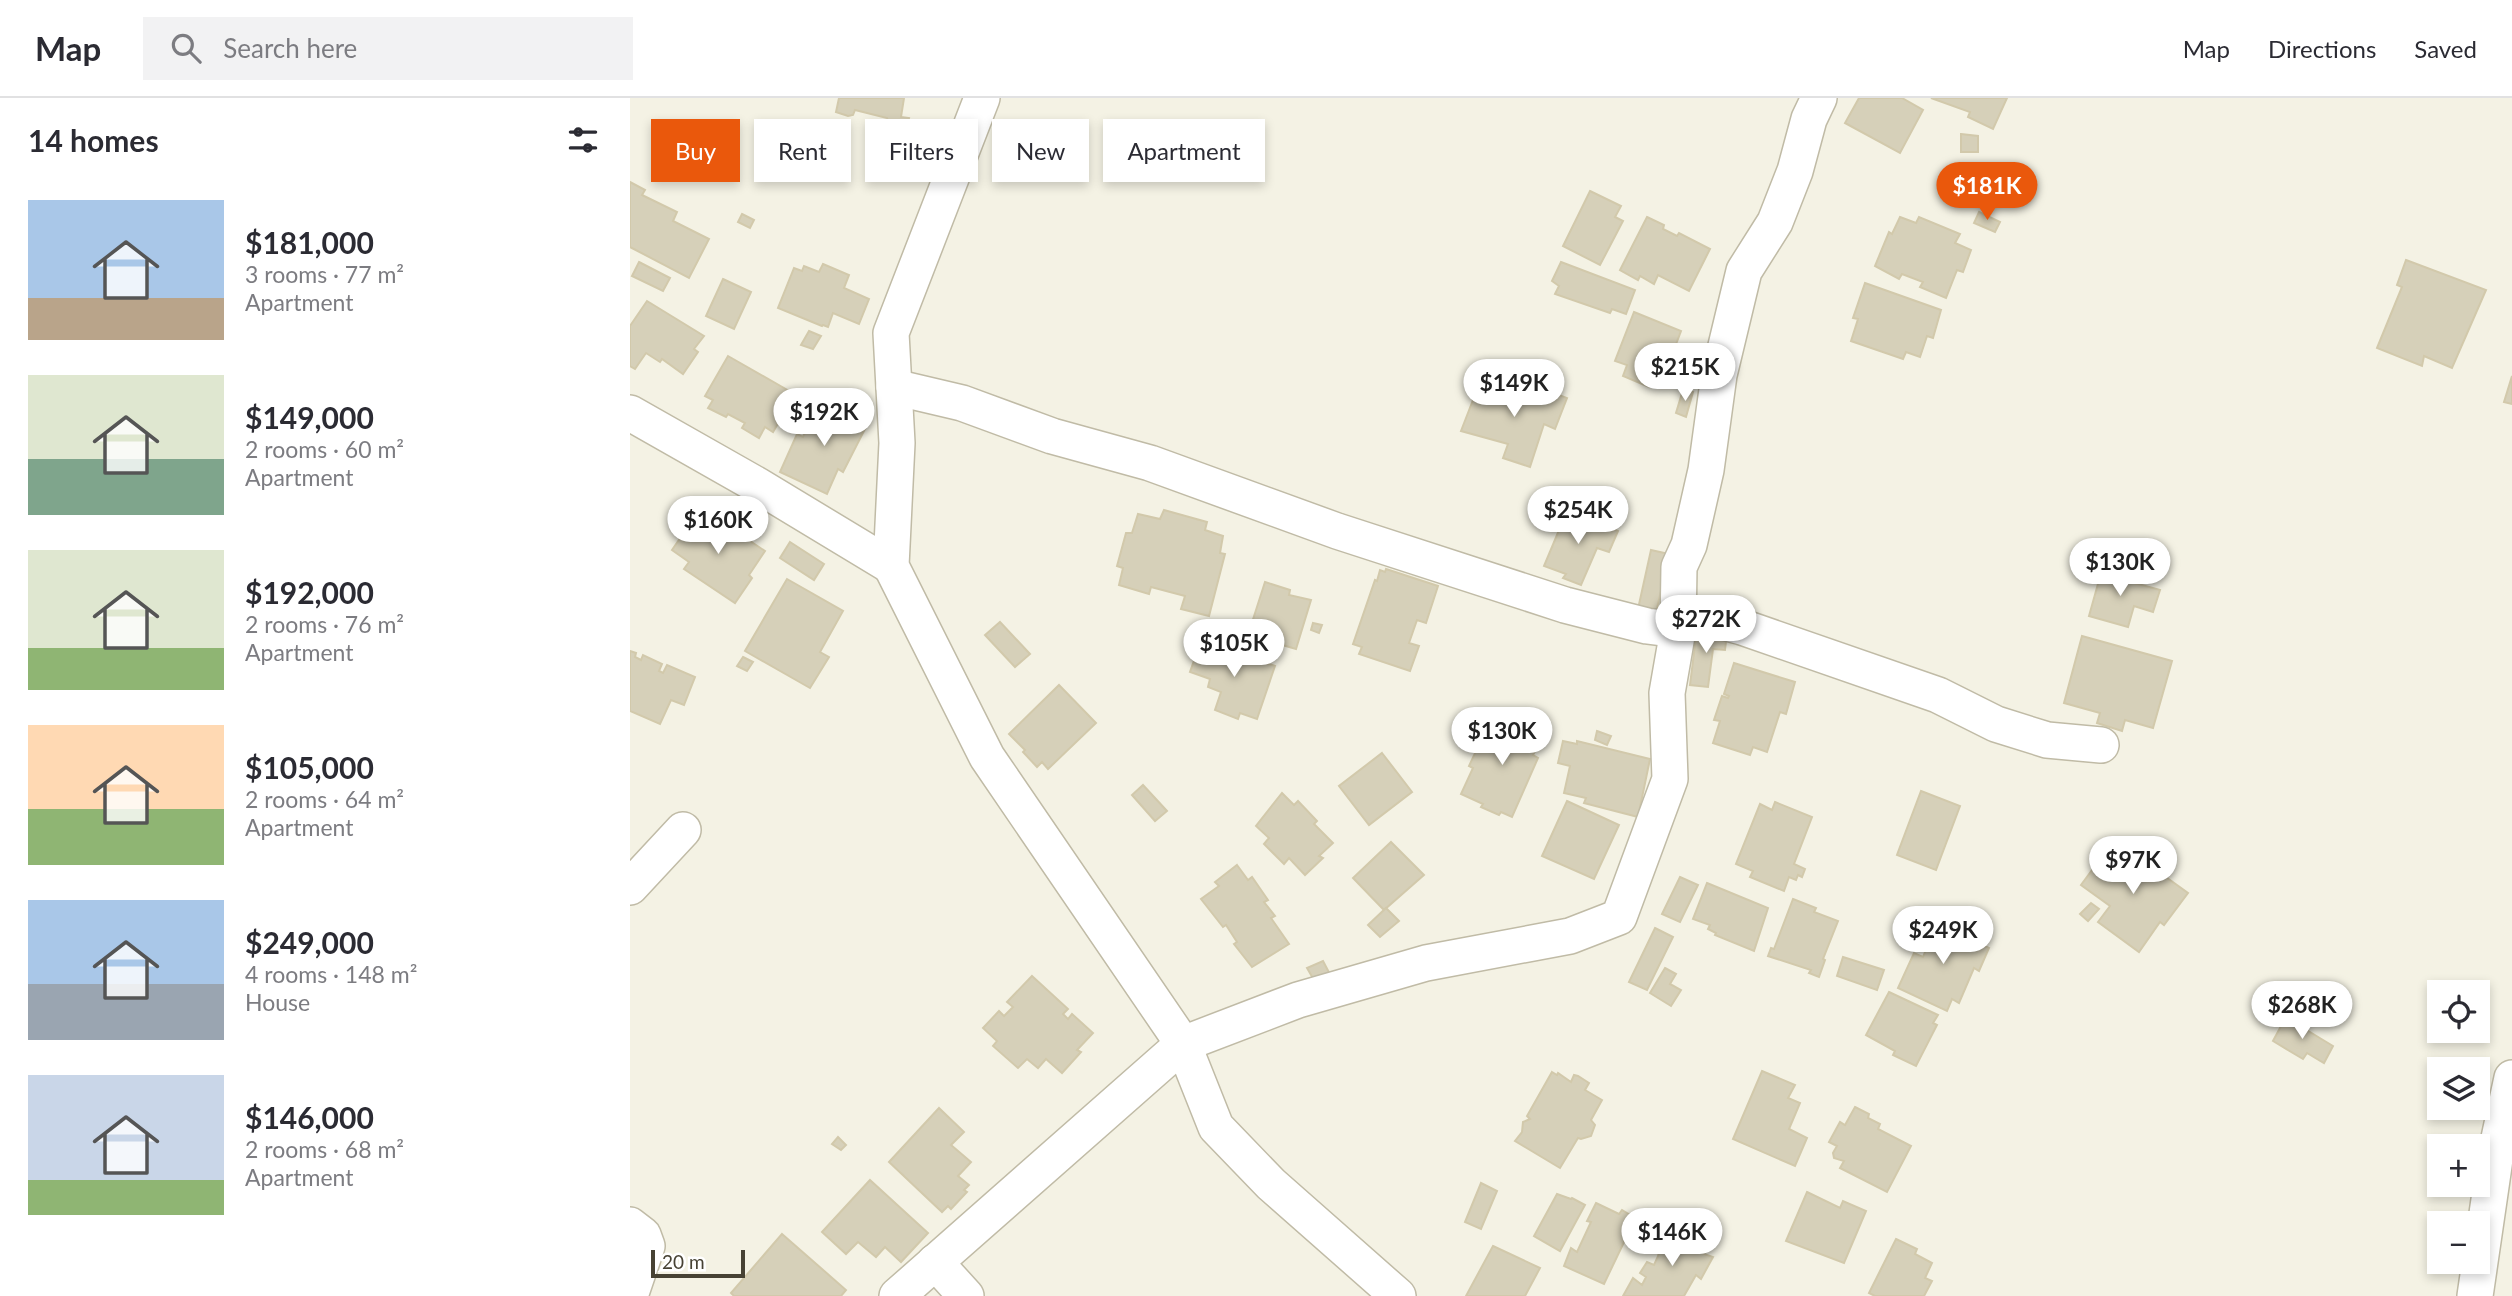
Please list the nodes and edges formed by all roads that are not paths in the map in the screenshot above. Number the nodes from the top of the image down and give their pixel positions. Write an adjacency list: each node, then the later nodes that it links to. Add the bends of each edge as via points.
1 (982, 98): 3 (street, via 891,333)
2 (1819, 98): 6 (street, via 1775,222 1744,271 1719,375 1706,470 1689,545 1679,567)
3 (894, 387): 5 (street, via 897,443); 6 (street, via 962,403 1052,436 1150,463 1337,531 1565,605 1647,626)
4 (630, 413): 5 (street)
5 (891, 566): 10 (street, via 987,757)
6 (1678, 622): 7 (street, via 1701,616 1742,627 1938,695 1996,724 2047,740); 10 (street, via 1667,693 1670,779 1619,917 1570,936 1426,963 1298,1000)
7 (2101, 745)
8 (683, 830): 9 (street)
9 (630, 887)
10 (1182, 1044): 13 (street); 17 (street, via 1216,1127 1271,1184)
11 (2512, 1078): 18 (street)
12 (630, 1225): 14 (street, via 643,1235 647,1246)
13 (935, 1262): 15 (street); 16 (street)
14 (630, 1296)
15 (897, 1296)
16 (966, 1296)
17 (1398, 1296)
18 (2475, 1296)

